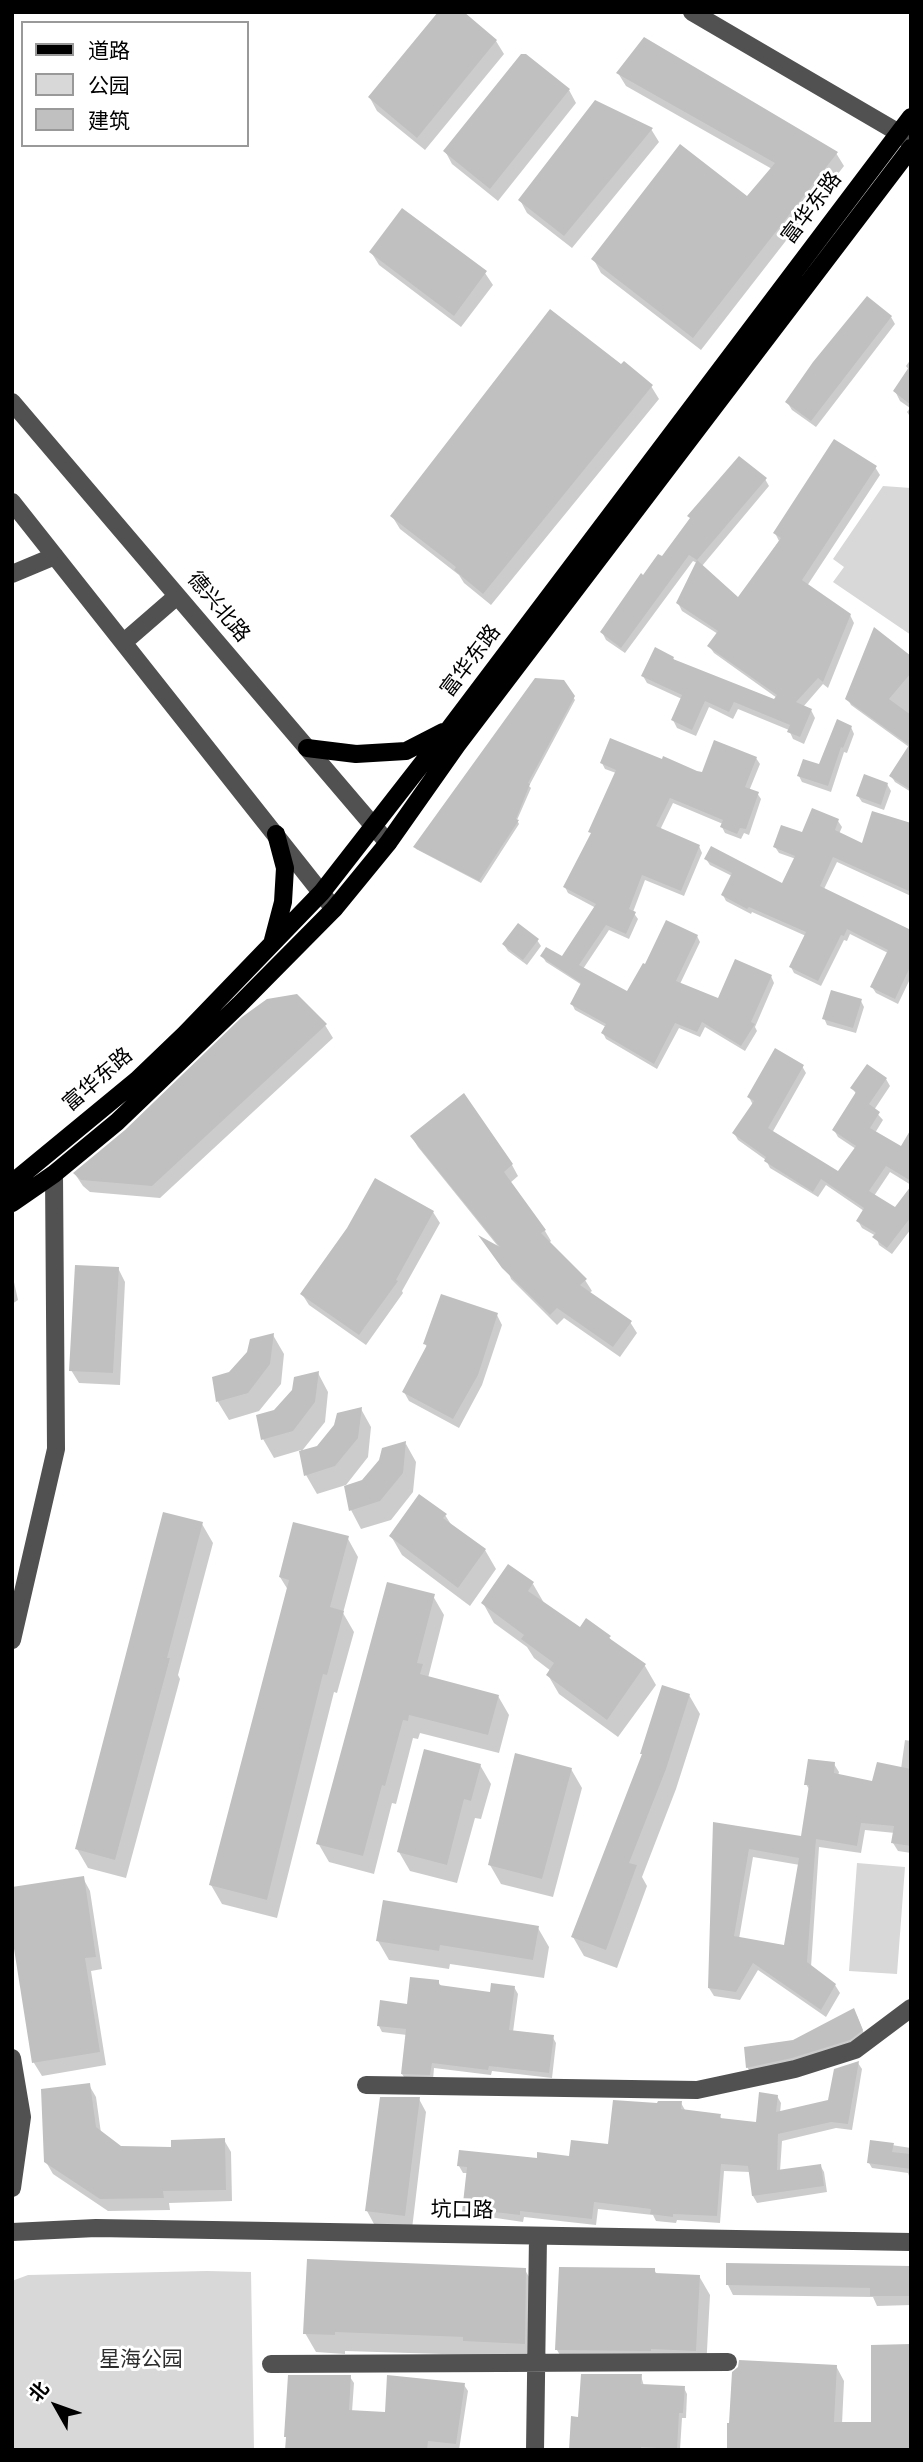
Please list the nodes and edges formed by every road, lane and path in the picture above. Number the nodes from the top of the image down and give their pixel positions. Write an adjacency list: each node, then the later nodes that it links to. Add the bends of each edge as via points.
1 (692, 12): 3 (street)
2 (911, 117): 3 (main road, 富华东路)
3 (905, 138): 11 (main road, 富华东路)
4 (911, 148): 15 (main road, 富华东路, via 465,734)
5 (12, 402): 9 (street, 德兴北路)
6 (12, 502): 7 (street)
7 (55, 556): 8 (street); 10 (street)
8 (12, 575)
9 (177, 596): 10 (street); 12 (street, 德兴北路)
10 (124, 642): 14 (street)
11 (449, 729): 12 (main road, via 406,751 356,754); 13 (main road, 富华东路)
12 (307, 748): 13 (street, 德兴北路)
13 (373, 826): 15 (street, 德兴北路); 16 (main road, 富华东路)
14 (276, 834): 16 (street); 18 (main road, via 285,869)
15 (388, 843): 17 (main road, 富华东路)
16 (322, 892): 17 (street); 18 (main road, 富华东路)
17 (334, 909): 19 (main road, 富华东路, via 144,1097)
18 (273, 943): 20 (main road, 富华东路, via 137,1080)
19 (54, 1174): 21 (main road, 富华东路); 22 (street, via 56,1450)
20 (12, 1183)
21 (12, 1203)
22 (12, 1640)
23 (911, 2008): 25 (street, via 855,2050 795,2069 697,2090)
24 (12, 2058): 26 (street, via 22,2117)
25 (366, 2085)
26 (12, 2188)
27 (12, 2232): 28 (street, 坑口路, via 96,2228)
28 (538, 2236): 29 (street, 坑口路); 31 (street)
29 (911, 2242)
30 (728, 2362): 31 (street)
31 (537, 2363): 32 (street); 33 (street)
32 (271, 2364)
33 (535, 2450)

